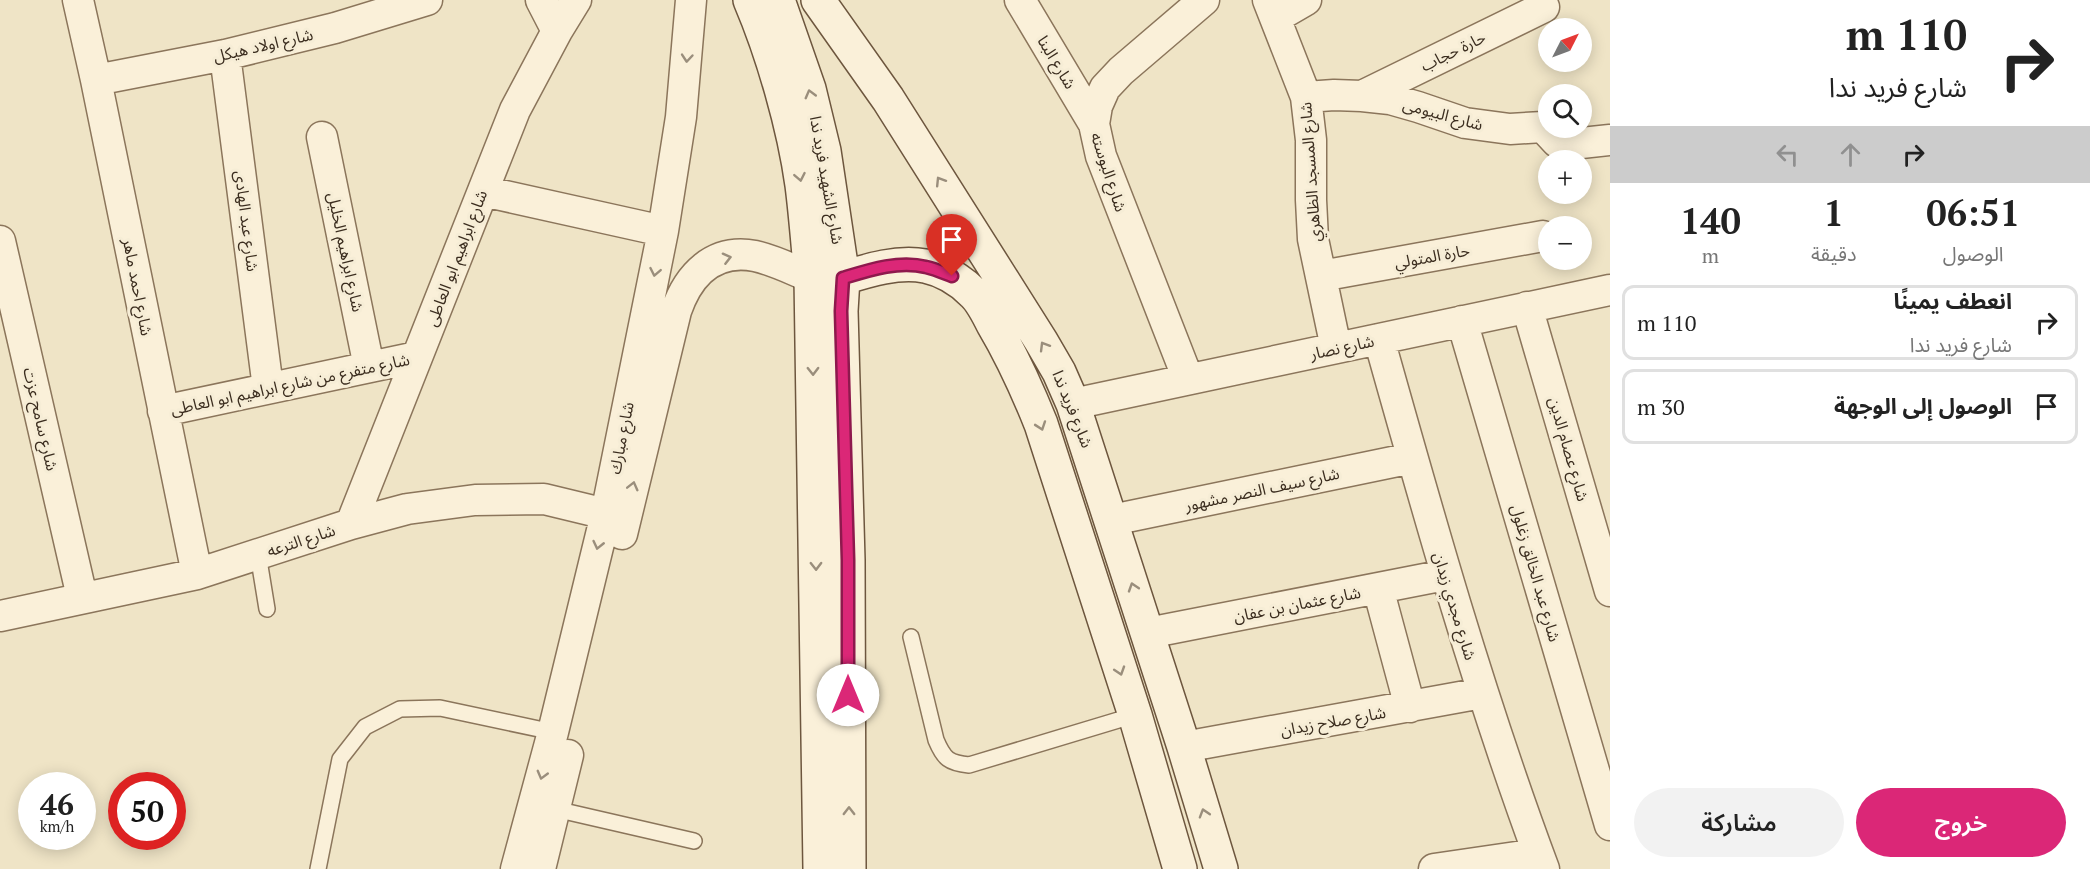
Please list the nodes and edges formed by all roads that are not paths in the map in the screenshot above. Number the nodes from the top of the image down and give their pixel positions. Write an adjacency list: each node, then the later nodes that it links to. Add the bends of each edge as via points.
1 (78, 0): 16 (street, شارع احمد ماهر)
2 (427, 0): 15 (street, شارع اولاد هيكل)
3 (541, 0): 14 (street)
4 (576, 0): 14 (street, شارع ابراهيم ابو العاطى)
5 (691, 0): 23 (street, شارع مبارك, one-way to 23, via 681,117)
6 (750, 0): 27 (main road, شارع الشهيد فريد ندا, one-way to 27, via 783,100)
7 (778, 0): 27 (main road, شارع الشهيد فريد ندا, one-way to 7, via 824,151 809,89)
8 (818, 0): 37 (main road, شارع فريد ندا, one-way to 8, via 1041,341 895,109)
9 (1020, 0): 19 (street, شارع البنا)
10 (1306, 0): 13 (street)
11 (1190, 4): 19 (street, شارع البوسته, via 1105,88)
12 (1544, 8): 17 (street, حارة حجاب)
13 (1271, 9): 18 (street, شارع المسجد الظاهري)
14 (557, 32): 22 (street, شارع ابراهيم ابو العاطى, via 515,110)
15 (225, 55): 16 (street, شارع اولاد هيكل); 36 (street, شارع عبد الهادى)
16 (96, 80): 38 (street, شارع احمد ماهر)
17 (1362, 96): 18 (street, شارع البيومى); 21 (street, شارع البيومى, via 1418,106 1465,123 1510,129 1543,127 1563,145)
18 (1306, 97): 26 (street, شارع المسجد الظاهري, via 1314,239)
19 (1094, 124): 35 (street, شارع البوسته, via 1101,156)
20 (322, 137): 34 (street, شارع ابراهيم الخليل)
21 (1610, 140)
22 (483, 190): 23 (street); 33 (street, شارع ابراهيم ابو العاطى)
23 (663, 231): 40 (street, شارع مبارك, one-way to 40)
24 (1538, 237): 26 (street, حارة المتولي)
25 (0, 241): 48 (street, شارع سامح عزت)
26 (1321, 276): 32 (street, شارع المسجد الظاهري)
27 (827, 277): 56 (main road, one-way to 56, via 898,266 925,266 952,276 975,294 1010,353 1041,424); 57 (street, شارع مبارك, one-way to 27, via 683,291 695,274 712,262 733,255 754,256); 66 (main road, شارع الشهيد فريد ندا, one-way to 66); 67 (main road, شارع الشهيد فريد ندا, one-way to 27, via 848,560 841,311)
28 (1610, 290): 29 (street, شارع نصار)
29 (1527, 308): 30 (street, شارع نصار); 47 (street, شارع عصام الدين)
30 (1462, 321): 31 (street, شارع نصار); 60 (street, شارع عبد الخالق زغلول)
31 (1379, 339): 32 (street, شارع نصار); 39 (street, شارع مجدي زيدان)
32 (1336, 348): 35 (street, شارع نصار)
33 (417, 357): 34 (street, شارع متفرع من شارع ابراهيم ابو العاطى); 42 (street, شارع ابراهيم ابو العاطى)
34 (369, 367): 36 (street, شارع متفرع من شارع ابراهيم ابو العاطى)
35 (1188, 379): 37 (street, شارع نصار)
36 (268, 388): 38 (street, شارع متفرع من شارع ابراهيم ابو العاطى)
37 (1074, 404): 41 (main road, شارع فريد ندا)
38 (163, 411): 44 (street, شارع احمد ماهر)
39 (1412, 458): 41 (street, شارع سيف النصر مشهور); 45 (street, شارع مجدي زيدان)
40 (606, 514): 42 (street, شارع الترعه, via 544,499 475,500 407,509); 57 (street, شارع مبارك, one-way to 57)
41 (1112, 520): 51 (main road, شارع فريد ندا, one-way to 41)
42 (351, 524): 43 (street, شارع الترعه)
43 (258, 555): 44 (street, شارع الترعه); 49 (lane)
44 (197, 574): 48 (street, شارع الترعه)
45 (1446, 575): 46 (street, شارع عثمان بن عفان); 53 (street, شارع مجدي زيدان)
46 (1378, 588): 51 (street, شارع عثمان بن عفان); 55 (street)
47 (1610, 591)
48 (82, 597): 50 (street, شارع الترعه)
49 (267, 609)
50 (0, 616)
51 (1148, 633): 54 (main road, شارع فريد ندا)
52 (911, 637): 56 (lane, via 936,740 942,754 954,764 969,765)
53 (1482, 693): 55 (street, شارع صلاح زيدان); 62 (street, شارع مجدي زيدان)
54 (1170, 704): 56 (main road); 58 (main road, شارع فريد ندا)
55 (1410, 707): 58 (street, شارع صلاح زيدان)
56 (1135, 716): 68 (main road)
57 (563, 734): 59 (street, شارع مبارك); 63 (lane, via 440,708 400,709 365,728 340,759); 64 (street, شارع مبارك, one-way to 64)
58 (1184, 747): 69 (main road, شارع فريد ندا, one-way to 58)
59 (555, 809): 61 (lane); 65 (street, شارع مبارك)
60 (1610, 825)
61 (694, 841)
62 (1541, 861): 70 (street)
63 (318, 869)
64 (516, 869)
65 (540, 869)
66 (820, 869)
67 (849, 869)
68 (1180, 869)
69 (1221, 869)
70 (1434, 869)

